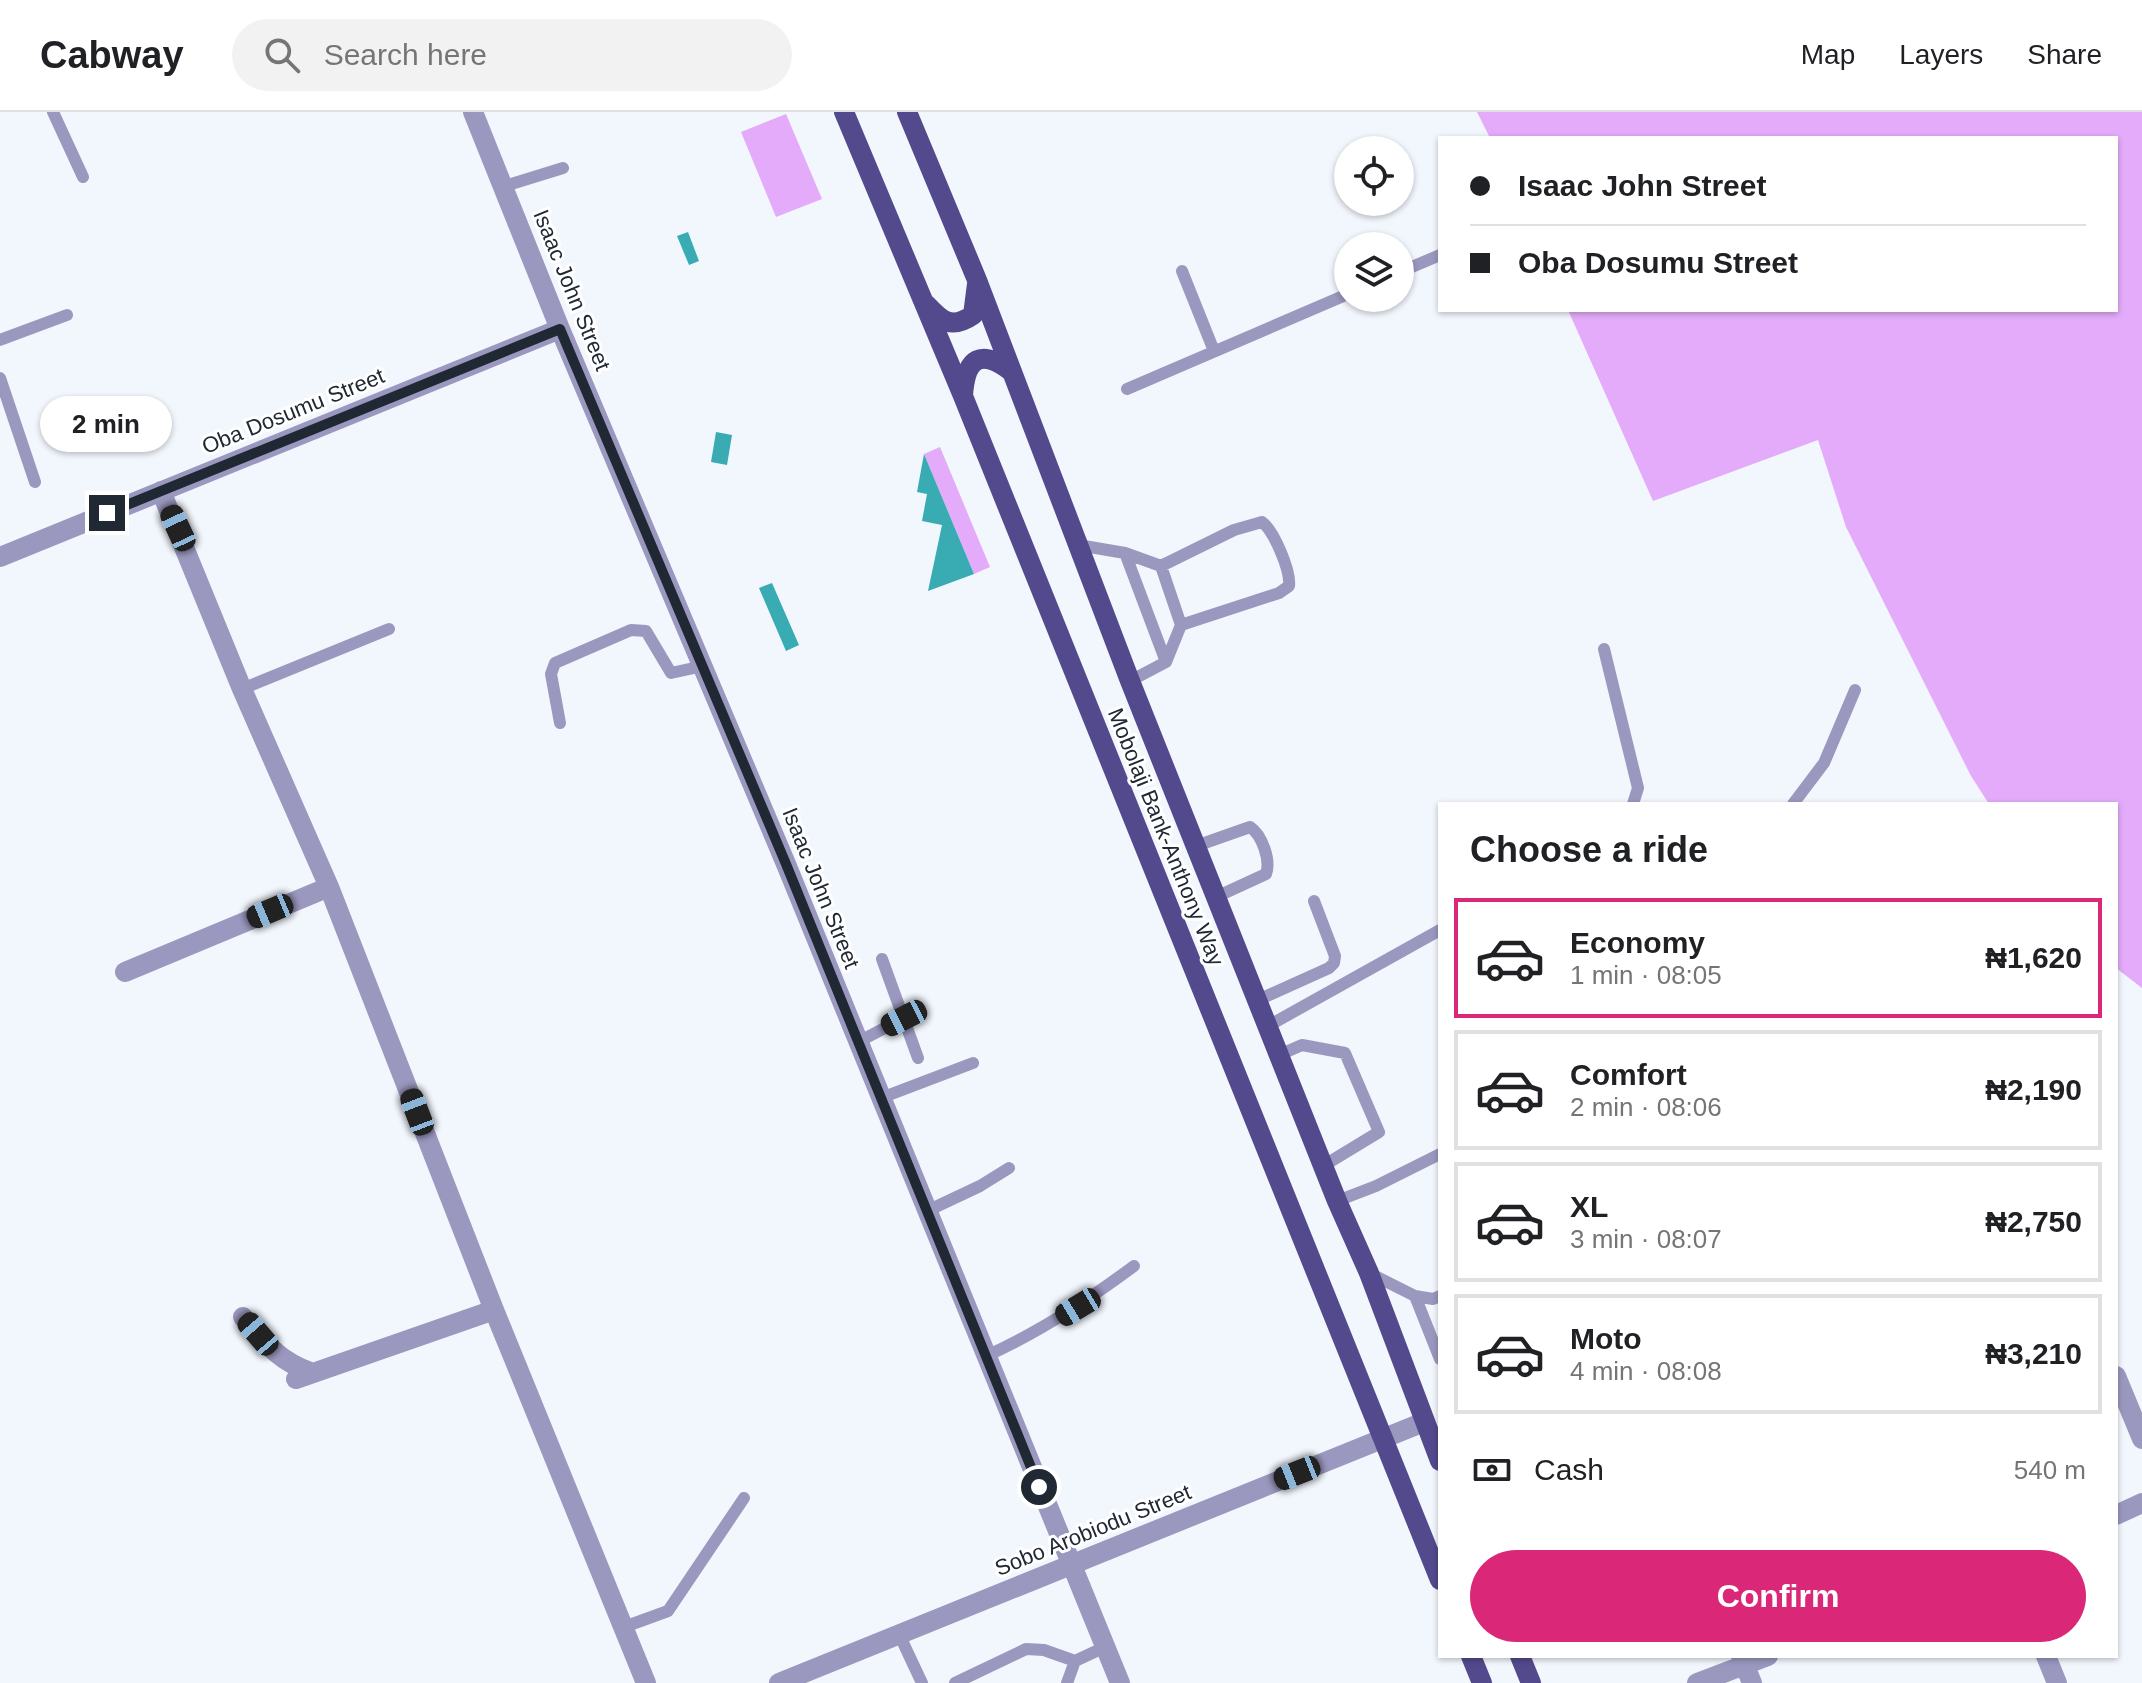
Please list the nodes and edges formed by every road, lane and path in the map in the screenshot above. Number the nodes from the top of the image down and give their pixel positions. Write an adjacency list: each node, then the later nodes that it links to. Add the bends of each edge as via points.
1 (53, 112): 6 (lane)
2 (473, 112): 7 (street, Isaac John Street)
3 (844, 112): 12 (main road, Mobolaji Bank-Anthony Way)
4 (907, 112): 11 (main road, Mobolaji Bank-Anthony Way)
5 (563, 168): 7 (lane)
6 (83, 177)
7 (505, 186): 15 (street, Isaac John Street)
8 (1438, 256): 9 (lane)
9 (1414, 266)
10 (1182, 271): 17 (lane)
11 (977, 280): 12 (main road, via 973,315 962,322 940,319); 18 (main road, Mobolaji Bank-Anthony Way)
12 (921, 298): 21 (main road, Mobolaji Bank-Anthony Way)
13 (1334, 300): 17 (lane)
14 (67, 315): 16 (lane)
15 (560, 329): 23 (street, Oba Dosumu Street); 32 (street, Isaac John Street)
16 (0, 340)
17 (1214, 351): 20 (lane)
18 (1012, 372): 21 (main road, via 996,359 971,364 964,374); 24 (main road, Mobolaji Bank-Anthony Way)
19 (0, 378): 22 (lane)
20 (1127, 389)
21 (963, 396): 69 (main road, Mobolaji Bank-Anthony Way)
22 (35, 482)
23 (161, 491): 26 (street, Oba Dosumu Street); 34 (street)
24 (1078, 545): 25 (lane); 33 (main road, Mobolaji Bank-Anthony Way)
25 (1125, 553): 27 (lane); 31 (lane)
26 (0, 557)
27 (1161, 566): 28 (lane); 28 (lane, via 1262,522 1289,575 1289,586 1279,593)
28 (1181, 625): 31 (lane)
29 (389, 629): 34 (lane)
30 (1604, 649): 37 (lane, via 1638,788)
31 (1166, 662): 33 (lane)
32 (703, 666): 36 (lane, via 671,673 646,631 631,630 555,663 551,674); 49 (street, Isaac John Street)
33 (1130, 681): 39 (main road, Mobolaji Bank-Anthony Way)
34 (242, 689): 40 (street)
35 (1855, 690): 38 (lane, via 1824,763)
36 (560, 723)
37 (1634, 802)
38 (1795, 802)
39 (1196, 846): 41 (main road, Mobolaji Bank-Anthony Way); 41 (lane, via 1250,827 1269,861 1266,874)
40 (329, 887): 45 (street); 63 (street)
41 (1216, 897): 46 (main road, Mobolaji Bank-Anthony Way)
42 (1314, 901): 46 (lane, via 1334,963)
43 (1438, 931): 48 (lane)
44 (882, 959): 47 (lane)
45 (125, 972)
46 (1258, 1000): 48 (main road, Mobolaji Bank-Anthony Way)
47 (904, 1018): 49 (lane); 51 (lane)
48 (1268, 1026): 50 (main road, Mobolaji Bank-Anthony Way)
49 (858, 1042): 53 (street, Isaac John Street)
50 (1279, 1055): 55 (main road, Mobolaji Bank-Anthony Way); 55 (lane, via 1302,1045 1345,1053 1379,1132)
51 (918, 1058)
52 (973, 1063): 53 (lane)
53 (881, 1098): 58 (street, Isaac John Street)
54 (1438, 1155): 57 (lane)
55 (1323, 1166): 57 (main road, Mobolaji Bank-Anthony Way)
56 (1009, 1168): 58 (lane)
57 (1337, 1201): 60 (main road, Mobolaji Bank-Anthony Way)
58 (927, 1211): 66 (street, Isaac John Street)
59 (1134, 1266): 66 (lane, via 1078,1307)
60 (1369, 1273): 61 (lane); 68 (main road, Mobolaji Bank-Anthony Way)
61 (1415, 1296): 62 (lane); 65 (lane)
62 (1438, 1297)
63 (494, 1310): 64 (street, via 303,1376); 77 (street)
64 (243, 1317)
65 (1438, 1354)
66 (986, 1356): 75 (street, Isaac John Street)
67 (2118, 1381): 70 (street)
68 (1424, 1422): 69 (street, Sobo Arobiodu Street); 71 (main road, Mobolaji Bank-Anthony Way)
69 (1382, 1439): 75 (street, Sobo Arobiodu Street); 76 (main road, Mobolaji Bank-Anthony Way)
70 (2142, 1439)
71 (1438, 1456)
72 (744, 1498): 77 (lane, via 668,1611)
73 (2142, 1503): 74 (street)
74 (2118, 1514)
75 (1071, 1565): 78 (street, Sobo Arobiodu Street); 79 (street, Isaac John Street)
76 (1438, 1575)
77 (624, 1627): 86 (street)
78 (899, 1634): 87 (street, Sobo Arobiodu Street); 88 (lane)
79 (1105, 1647): 84 (lane); 91 (street, Isaac John Street)
80 (1472, 1658): 92 (main road)
81 (1521, 1658): 93 (main road)
82 (1764, 1658): 85 (street)
83 (2047, 1658): 95 (street)
84 (1075, 1661): 89 (lane, via 1026,1649); 90 (lane)
85 (1746, 1668): 94 (street)
86 (646, 1683)
87 (779, 1683)
88 (922, 1683)
89 (955, 1683)
90 (1067, 1683)
91 (1120, 1683)
92 (1482, 1683)
93 (1531, 1683)
94 (1697, 1683)
95 (2057, 1683)

